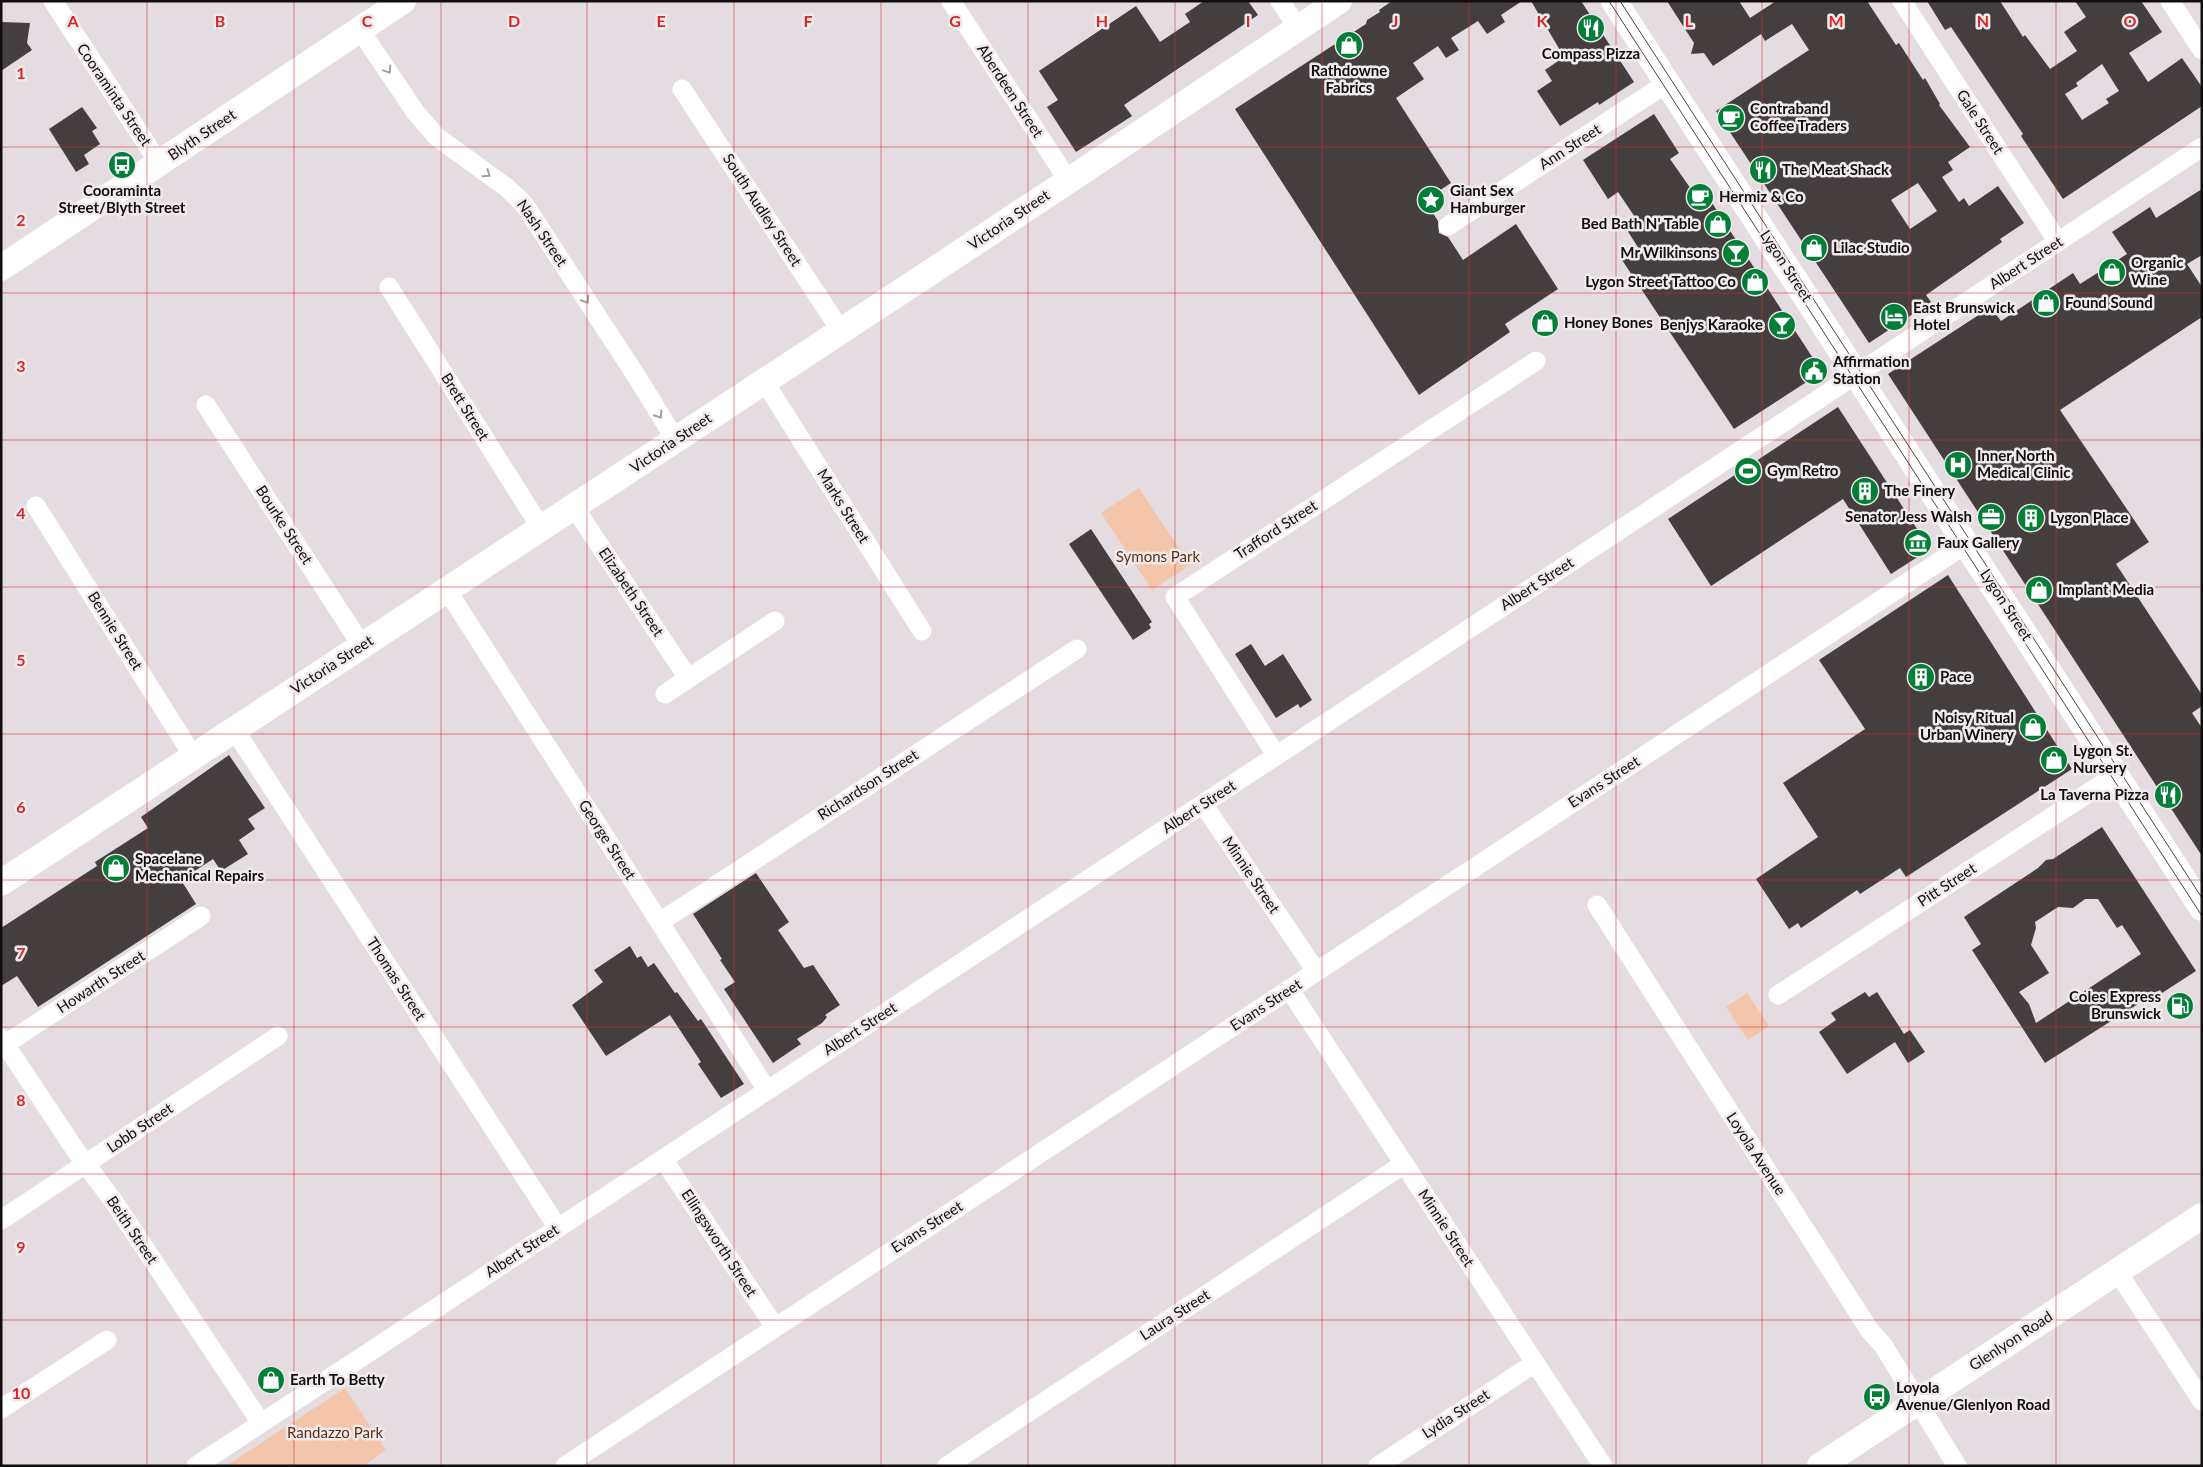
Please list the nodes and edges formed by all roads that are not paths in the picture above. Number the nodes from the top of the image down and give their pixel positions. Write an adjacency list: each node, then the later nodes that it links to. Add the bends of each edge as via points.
1 (53, 1): 15 (street, Cooraminta Street)
2 (404, 1): 10 (street, Blyth Street)
3 (951, 1): 16 (street, Aberdeen Street)
4 (1280, 1): 9 (street)
5 (1339, 1): 9 (street, Victoria Street)
6 (1614, 1): 12 (street, Lygon Street)
7 (1902, 1): 18 (street, Gale Street)
8 (2170, 1): 11 (street)
9 (1298, 28): 16 (street, Victoria Street)
10 (360, 30): 15 (street, Blyth Street); 26 (street, Nash Street, one-way to 26, via 416,113 437,138 506,187 524,204)
11 (2202, 50)
12 (1667, 84): 17 (street, Ann Street); 23 (street, Lygon Street)
13 (682, 89): 21 (street, South Audley Street)
14 (2202, 147): 18 (street, Albert Street)
15 (159, 163): 19 (street, Blyth Street)
16 (1068, 180): 21 (street, Victoria Street)
17 (1448, 226)
18 (2058, 242): 23 (street, Albert Street)
19 (1, 268)
20 (389, 287): 29 (street, Brett Street)
21 (841, 331): 24 (street, Victoria Street)
22 (1536, 361): 40 (street, Trafford Street, via 1175,596)
23 (1857, 374): 30 (street, Lygon Street); 40 (street, Albert Street)
24 (764, 381): 26 (street, Victoria Street); 33 (street, Marks Street)
25 (206, 405): 34 (street, Bourke Street)
26 (675, 439): 28 (street, Victoria Street)
27 (36, 506): 39 (street, Bennie Street)
28 (574, 506): 29 (street, Victoria Street); 36 (street, Elizabeth Street)
29 (541, 528): 31 (street, Victoria Street)
30 (1966, 544): 41 (street, Lygon Street); 48 (street, Evans Street)
31 (447, 590): 34 (street, Victoria Street); 47 (street, George Street)
32 (775, 621): 36 (street)
33 (922, 631)
34 (362, 646): 38 (street, Victoria Street)
35 (1077, 649): 47 (street, Richardson Street)
36 (688, 678): 37 (street)
37 (665, 694)
38 (234, 729): 39 (street, Victoria Street); 59 (street, Thomas Street)
39 (193, 756): 43 (street, Victoria Street)
40 (1276, 756): 42 (street, Albert Street)
41 (2116, 775): 45 (street, Lygon Street); 50 (street, Pitt Street)
42 (1203, 804): 48 (street, Minnie Street); 53 (street, Albert Street)
43 (1, 883)
44 (1597, 905): 64 (street, Loyola Avenue, via 1808,1236)
45 (2202, 908)
46 (201, 916): 52 (street, Howarth Street)
47 (660, 922): 53 (street, George Street)
48 (1316, 971): 49 (street, Evans Street)
49 (1289, 989): 56 (street, Minnie Street); 61 (street, Evans Street)
50 (1778, 995)
51 (278, 1036): 55 (street, Lobb Street)
52 (3, 1043): 55 (street, Beith Street)
53 (767, 1090): 54 (street, Albert Street)
54 (663, 1158): 59 (street, Albert Street); 61 (street, Ellingsworth Street)
55 (86, 1164): 58 (street, Lobb Street); 67 (street, Beith Street)
56 (1404, 1164): 63 (street, Minnie Street); 70 (street, Laura Street)
57 (2202, 1216): 60 (street, Glenlyon Road)
58 (1, 1220)
59 (558, 1228): 67 (street, Albert Street)
60 (2117, 1271): 64 (street, Glenlyon Road); 65 (street)
61 (775, 1327): 69 (street, Evans Street)
62 (107, 1340): 66 (street)
63 (1535, 1362): 71 (street, Lydia Street); 72 (street, Minnie Street)
64 (1918, 1401): 73 (street, Glenlyon Road); 74 (street, Loyola Avenue)
65 (2202, 1401)
66 (1, 1409)
67 (261, 1423): 68 (street, Albert Street)
68 (196, 1466)
69 (565, 1466)
70 (947, 1466)
71 (1378, 1466)
72 (1603, 1466)
73 (1820, 1466)
74 (1957, 1466)

